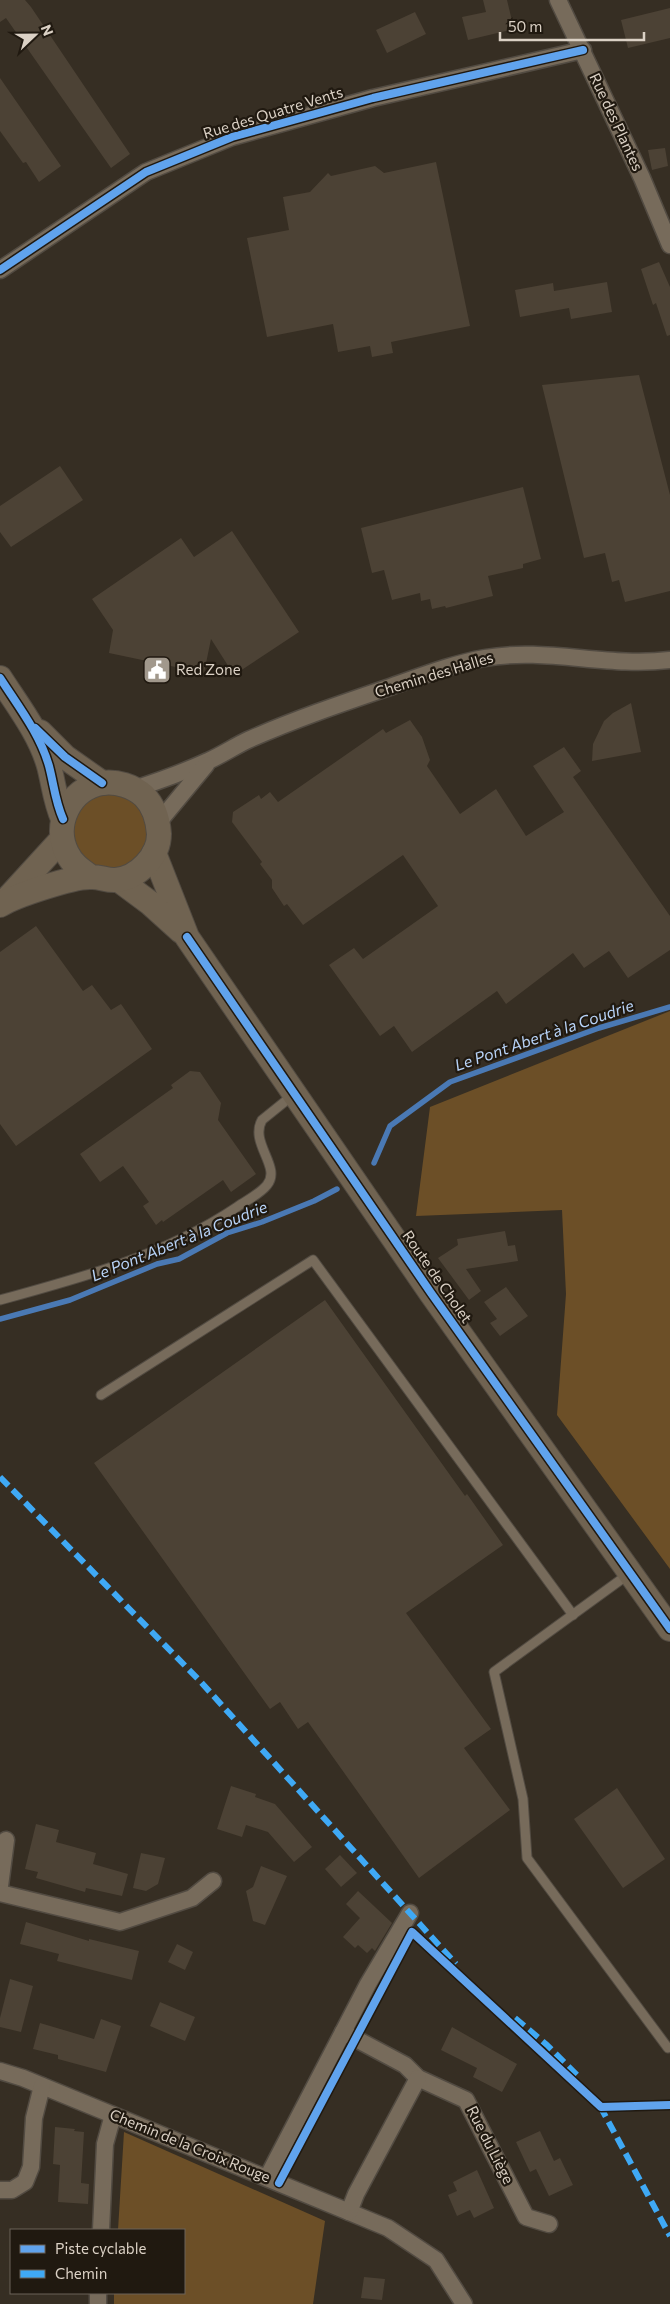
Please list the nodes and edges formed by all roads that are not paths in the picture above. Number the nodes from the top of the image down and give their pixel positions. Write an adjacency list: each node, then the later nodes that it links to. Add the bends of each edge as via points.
1 (558, 0): 2 (street, Rue des Plantes)
2 (583, 50): 3 (street, Rue des Plantes); 4 (street, Rue des Quatre Vents, via 373,98 232,136 146,172)
3 (670, 245)
4 (0, 270)
5 (670, 660): 8 (street, Chemin des Halles, via 539,654 482,658 337,705 249,740)
6 (0, 678): 7 (main road)
7 (31, 724): 9 (main road, via 65,757); 12 (main road, via 49,766)
8 (210, 761): 10 (street, Chemin des Halles); 11 (street, Chemin des Halles)
9 (102, 783): 10 (main road, via 118,783); 12 (main road, via 77,795 68,806)
10 (134, 789): 11 (main road, via 154,809)
11 (158, 823): 13 (main road, via 159,838)
12 (62, 829): 14 (main road, via 67,855 77,868); 16 (main road)
13 (154, 853): 15 (main road, via 146,865); 17 (main road, Route de Cholet)
14 (91, 876): 15 (main road); 16 (main road, via 30,892)
15 (119, 880): 17 (main road, Route de Cholet)
16 (3, 903)
17 (187, 936): 18 (main road, Route de Cholet)
18 (295, 1094): 19 (lane, via 259,1125 259,1139 271,1171 268,1184 258,1193 168,1246 68,1282); 21 (main road, Route de Cholet, via 431,1293)
19 (0, 1300)
20 (101, 1395): 22 (lane, via 313,1260)
21 (630, 1572): 22 (lane); 23 (main road, Route de Cholet)
22 (573, 1615): 30 (lane, via 494,1672 523,1799 527,1858)
23 (670, 1629)
24 (6, 1840): 26 (street)
25 (212, 1881): 27 (street, via 192,1898 120,1922)
26 (0, 1886)
27 (0, 1893)
28 (410, 1912): 29 (street)
29 (343, 2032): 32 (street, Rue du Liège, via 405,2065); 35 (street)
30 (668, 2048)
31 (0, 2071): 33 (street, Chemin de la Croix Rouge)
32 (418, 2078): 37 (street); 38 (street, Rue du Liège, via 466,2100 526,2217)
33 (42, 2086): 34 (street, Chemin de la Croix Rouge); 36 (street, via 34,2118 31,2167 25,2182 12,2190)
34 (114, 2115): 35 (street, Chemin de la Croix Rouge); 39 (street, via 105,2144)
35 (267, 2178): 37 (street, Chemin de la Croix Rouge)
36 (0, 2190)
37 (349, 2212): 40 (street, Chemin de la Croix Rouge, via 388,2228 436,2260)
38 (549, 2224)
39 (101, 2229)
40 (464, 2304)

